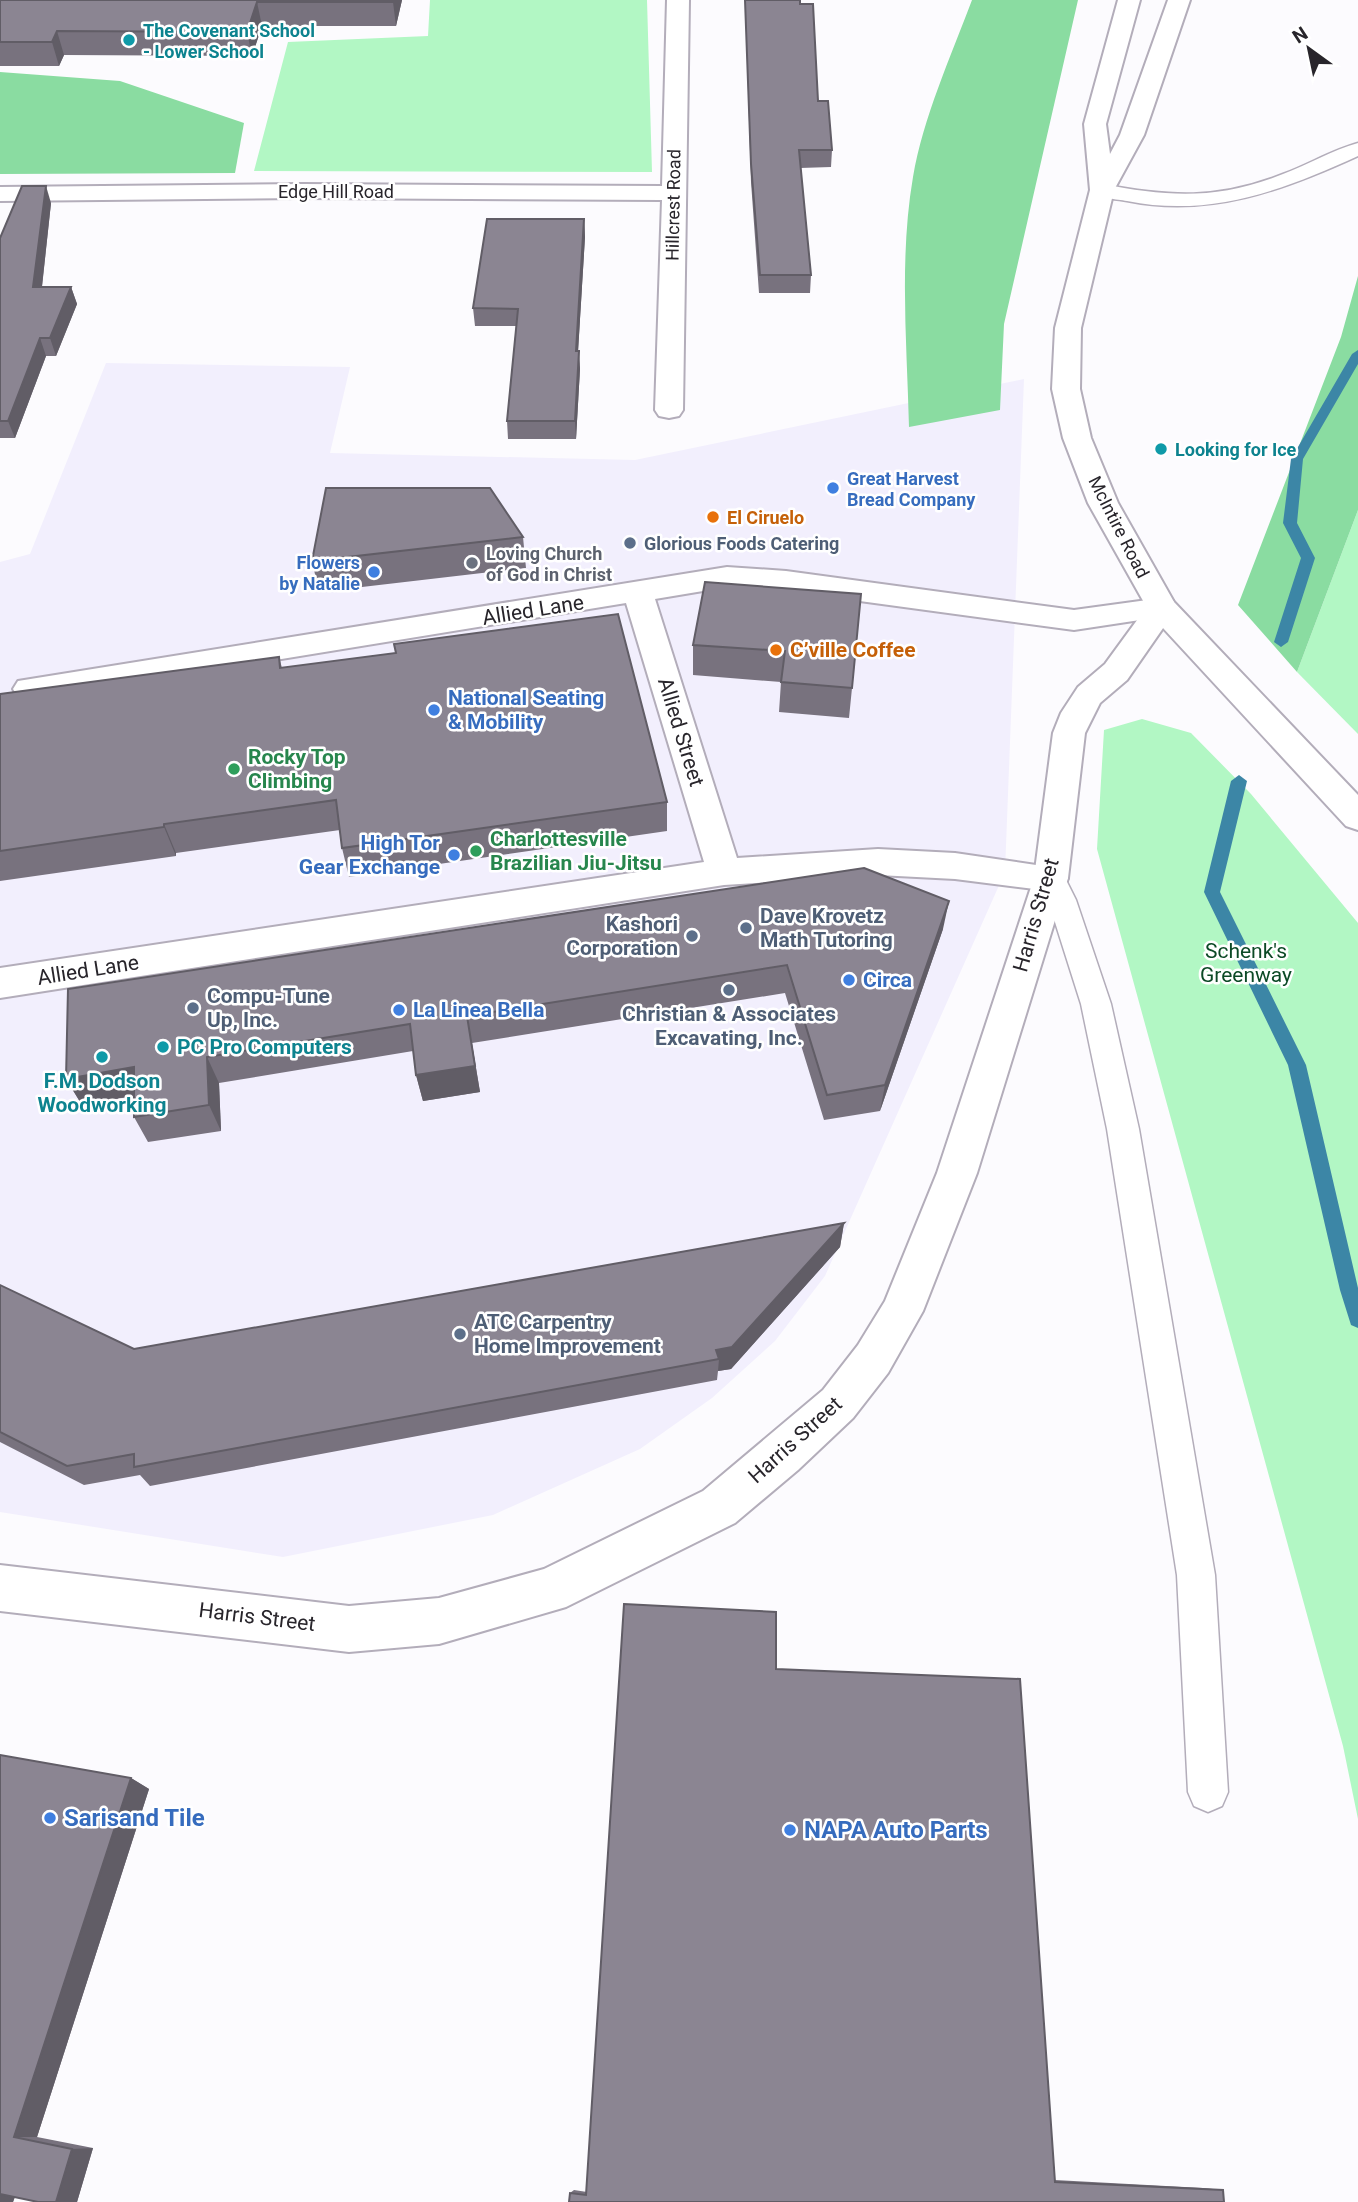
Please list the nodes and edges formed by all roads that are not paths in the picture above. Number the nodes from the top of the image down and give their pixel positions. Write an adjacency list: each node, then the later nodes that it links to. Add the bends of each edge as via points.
1 (678, 0): 6 (street, Hillcrest Road)
2 (1129, 0): 5 (street, McIntire Road, via 1095,124)
3 (1179, 0): 5 (street, via 1132,135)
4 (1358, 149): 5 (lane, via 1294,179 1231,198 1167,201)
5 (1102, 190): 10 (street, McIntire Road, via 1068,328 1066,389 1077,438 1102,503)
6 (673, 193): 7 (street, Edge Hill Road); 8 (street, Hillcrest Road)
7 (0, 194)
8 (669, 410)
9 (638, 593): 10 (street, Allied Lane, via 727,577 1074,620); 11 (street, Allied Lane); 13 (street, Allied Street)
10 (1162, 608): 12 (street, McIntire Road); 14 (street, Harris Street, via 1116,672 1089,695 1073,723)
11 (20, 694)
12 (1358, 817)
13 (724, 872): 14 (street, Allied Lane, via 878,862); 15 (street, Allied Lane)
14 (1051, 878): 16 (street, Harris Street, via 957,1173 902,1311 838,1404 719,1507 550,1591 439,1621 349,1629); 17 (lane, via 1096,1003 1130,1173 1196,1575)
15 (0, 983)
16 (0, 1588)
17 (1208, 1791)

